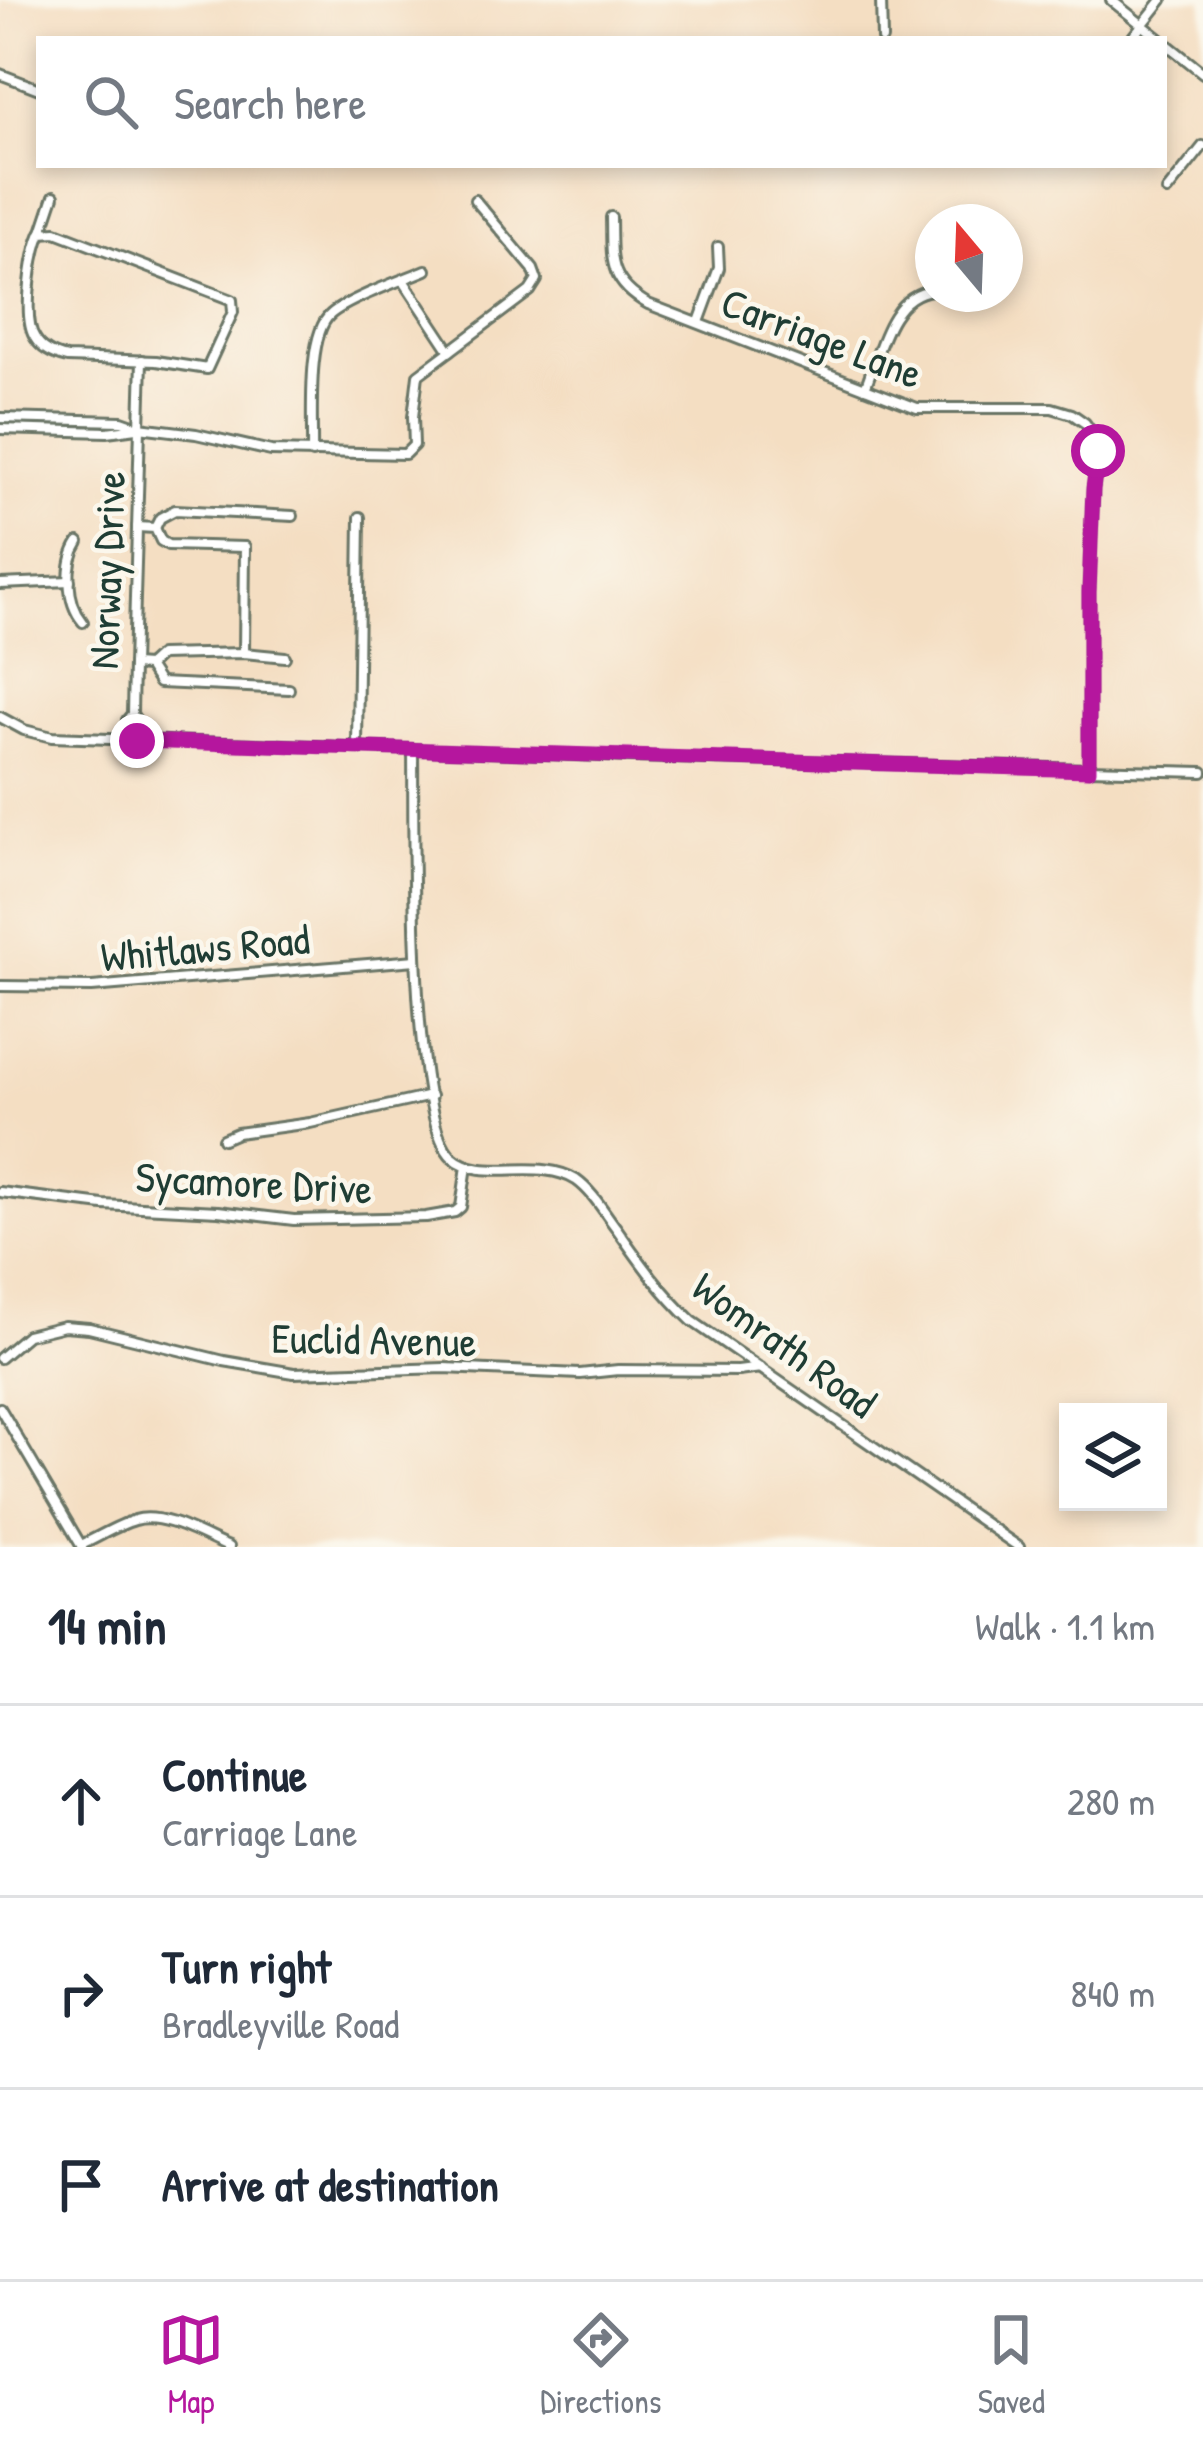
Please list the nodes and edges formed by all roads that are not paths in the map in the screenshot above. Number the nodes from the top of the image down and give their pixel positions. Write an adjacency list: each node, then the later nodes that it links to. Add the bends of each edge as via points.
1 (881, 0): 5 (street)
2 (1111, 0): 4 (street)
3 (1162, 0): 4 (street)
4 (1142, 25): 6 (street); 7 (street)
5 (881, 36)
6 (1133, 36)
7 (1156, 36)
8 (1167, 45): 10 (street)
9 (0, 74): 11 (street)
10 (1203, 74)
11 (36, 88)
12 (1203, 146): 13 (street)
13 (1167, 191)
14 (54, 196): 17 (street)
15 (475, 200): 23 (street, via 537,280)
16 (610, 217): 22 (street, Carriage Lane, via 612,265 624,287)
17 (41, 233): 24 (street, via 29,318 34,338 67,358); 24 (street, via 232,300 207,369)
18 (718, 248): 22 (street)
19 (426, 270): 20 (street)
20 (404, 280): 23 (street); 29 (street, via 335,310 319,329)
21 (915, 295): 25 (street, via 896,313)
22 (699, 322): 25 (street, Carriage Lane)
23 (450, 351): 29 (street, via 416,379 409,452)
24 (142, 360): 27 (street, Norway Drive)
25 (865, 388): 47 (street, Carriage Lane, via 926,410 1058,409 1094,436)
26 (0, 418): 27 (street)
27 (139, 428): 28 (street); 29 (street); 32 (street, Norway Drive)
28 (0, 429)
29 (312, 453)
30 (293, 516): 33 (street, via 175,510)
31 (360, 517): 45 (street)
32 (137, 527): 33 (street); 40 (street, Norway Drive)
33 (155, 528): 38 (street, via 169,545 245,547)
34 (79, 542): 35 (street)
35 (71, 581): 36 (street); 37 (street)
36 (0, 584)
37 (83, 622)
38 (244, 653): 39 (street); 41 (street, via 160,655)
39 (284, 657)
40 (133, 665): 41 (street); 44 (street, Norway Drive)
41 (148, 666): 42 (street, via 159,683)
42 (289, 689)
43 (0, 717): 44 (street, via 52,737)
44 (132, 740): 45 (street)
45 (357, 746): 46 (street)
46 (413, 750): 47 (street); 49 (street)
47 (1089, 770): 48 (street)
48 (1203, 772)
49 (416, 960): 50 (street, Whitlaws Road, via 92,987); 51 (street)
50 (0, 986)
51 (431, 1096): 52 (street); 53 (street, via 442,1144)
52 (223, 1139)
53 (467, 1166): 54 (street, Sycamore Drive, via 461,1207 426,1217 293,1220); 56 (street, Womrath Road, via 536,1168 574,1179 678,1307)
54 (0, 1192)
55 (0, 1358): 56 (street, Euclid Avenue, via 27,1335 64,1326 295,1373)
56 (761, 1368): 60 (street, Womrath Road)
57 (0, 1408): 58 (street)
58 (82, 1546): 59 (street, via 148,1517)
59 (228, 1547)
60 (1019, 1547)

